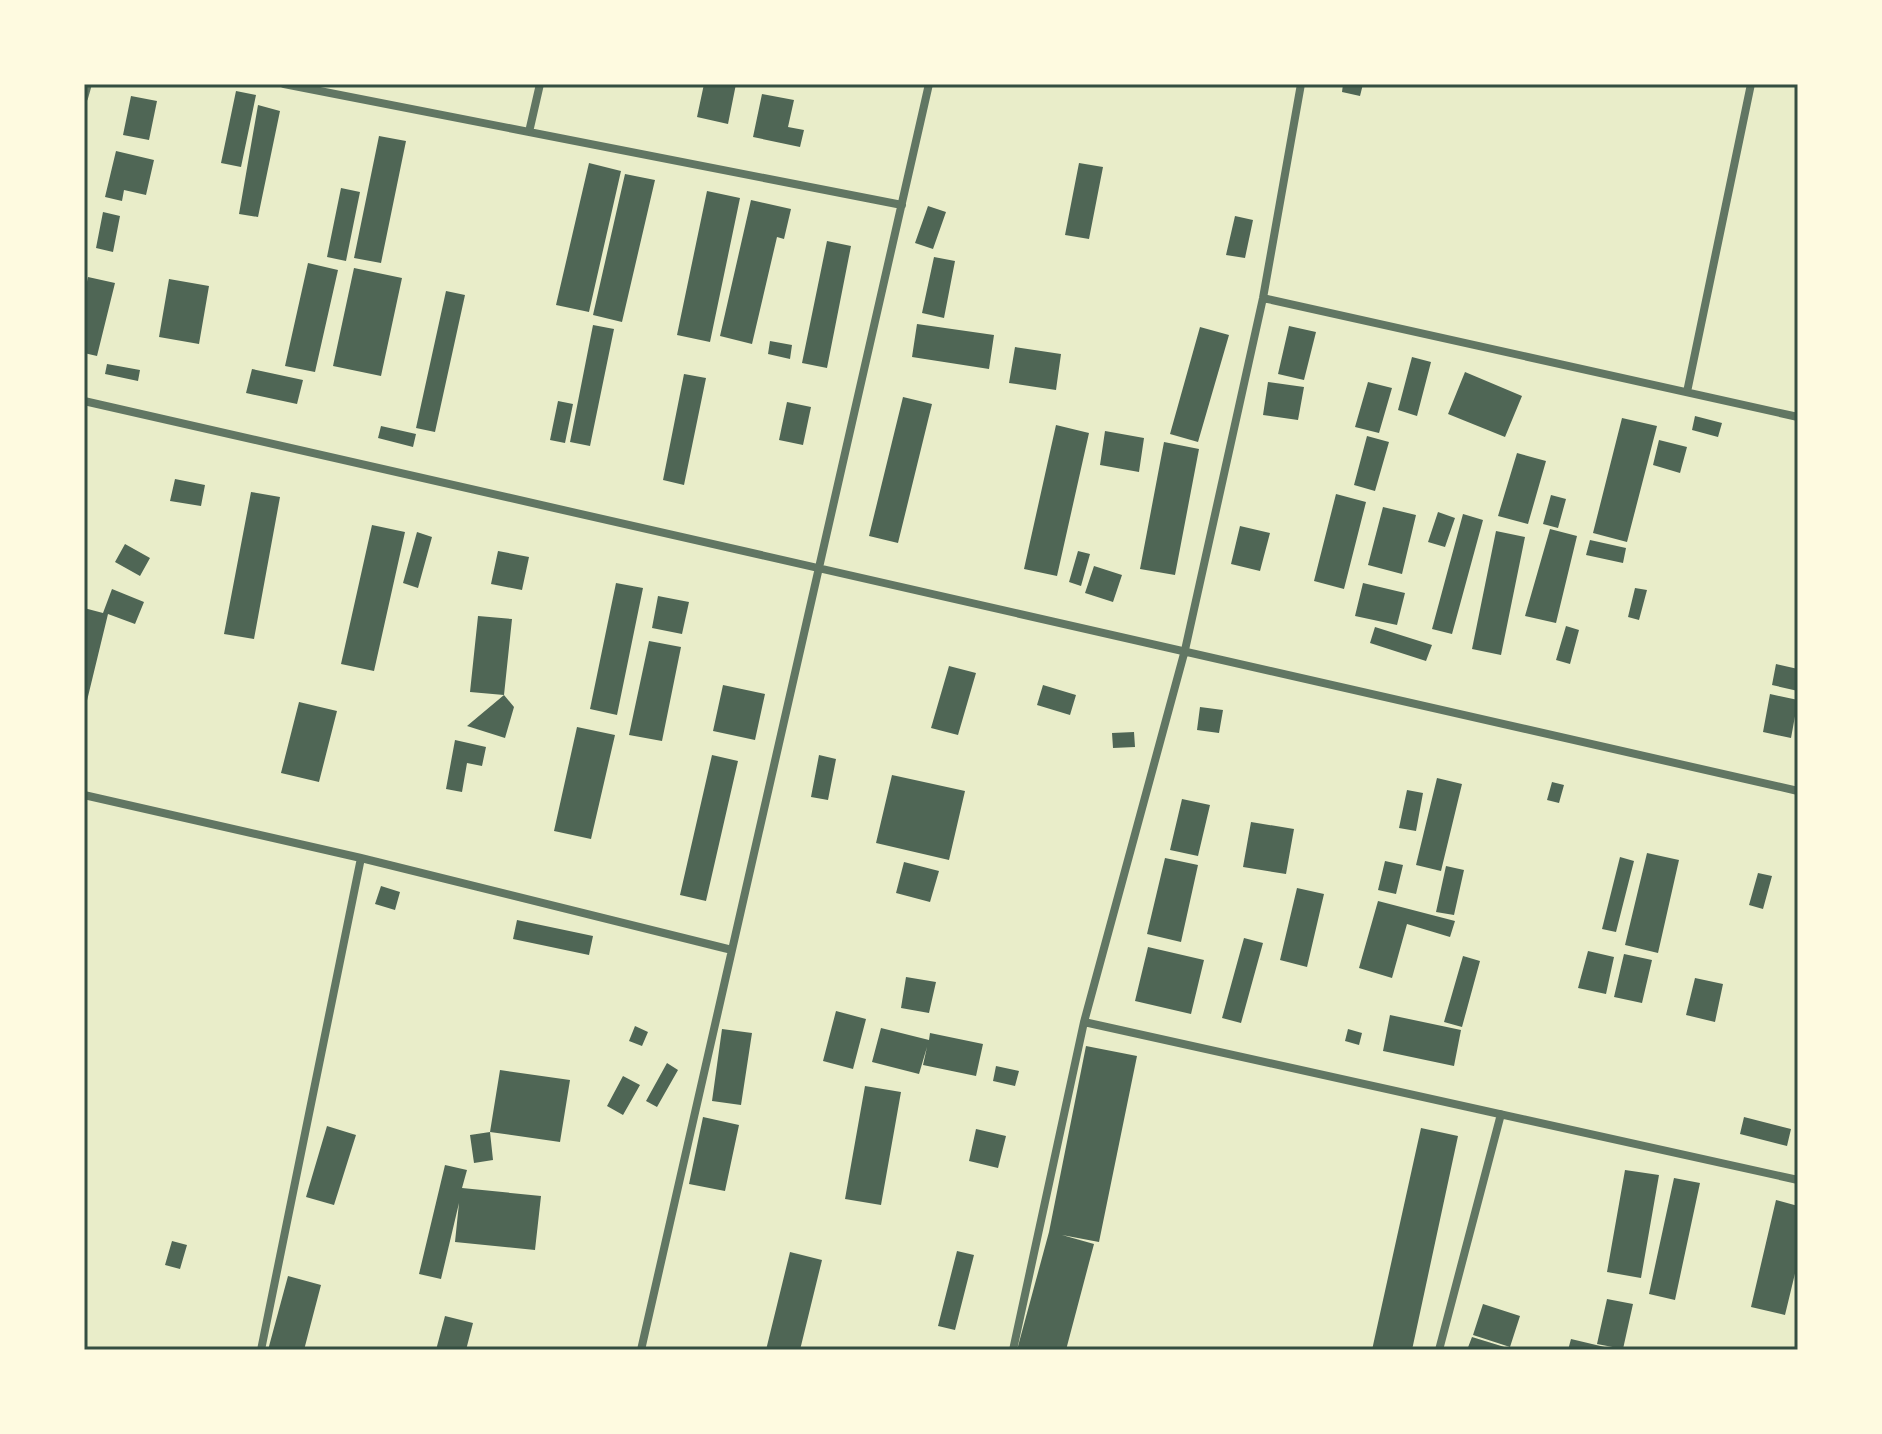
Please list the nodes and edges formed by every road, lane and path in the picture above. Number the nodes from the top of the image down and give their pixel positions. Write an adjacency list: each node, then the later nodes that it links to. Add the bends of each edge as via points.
1 (88, 84): 7 (street)
2 (284, 84): 8 (street)
3 (540, 84): 8 (street)
4 (929, 84): 9 (street)
5 (1301, 84): 10 (street)
6 (1751, 84): 11 (street)
7 (84, 98)
8 (529, 132): 9 (street)
9 (902, 205): 14 (street)
10 (1263, 298): 11 (street); 15 (street)
11 (1687, 392): 13 (street)
12 (84, 401): 14 (street)
13 (1798, 417)
14 (820, 567): 15 (street); 19 (street)
15 (1185, 650): 16 (street); 20 (street)
16 (1798, 791)
17 (84, 795): 18 (street)
18 (361, 858): 19 (street); 23 (street)
19 (732, 950): 24 (street)
20 (1084, 1022): 21 (street); 25 (street)
21 (1501, 1114): 22 (street); 26 (street)
22 (1798, 1180)
23 (261, 1350)
24 (641, 1350)
25 (1013, 1350)
26 (1439, 1350)

